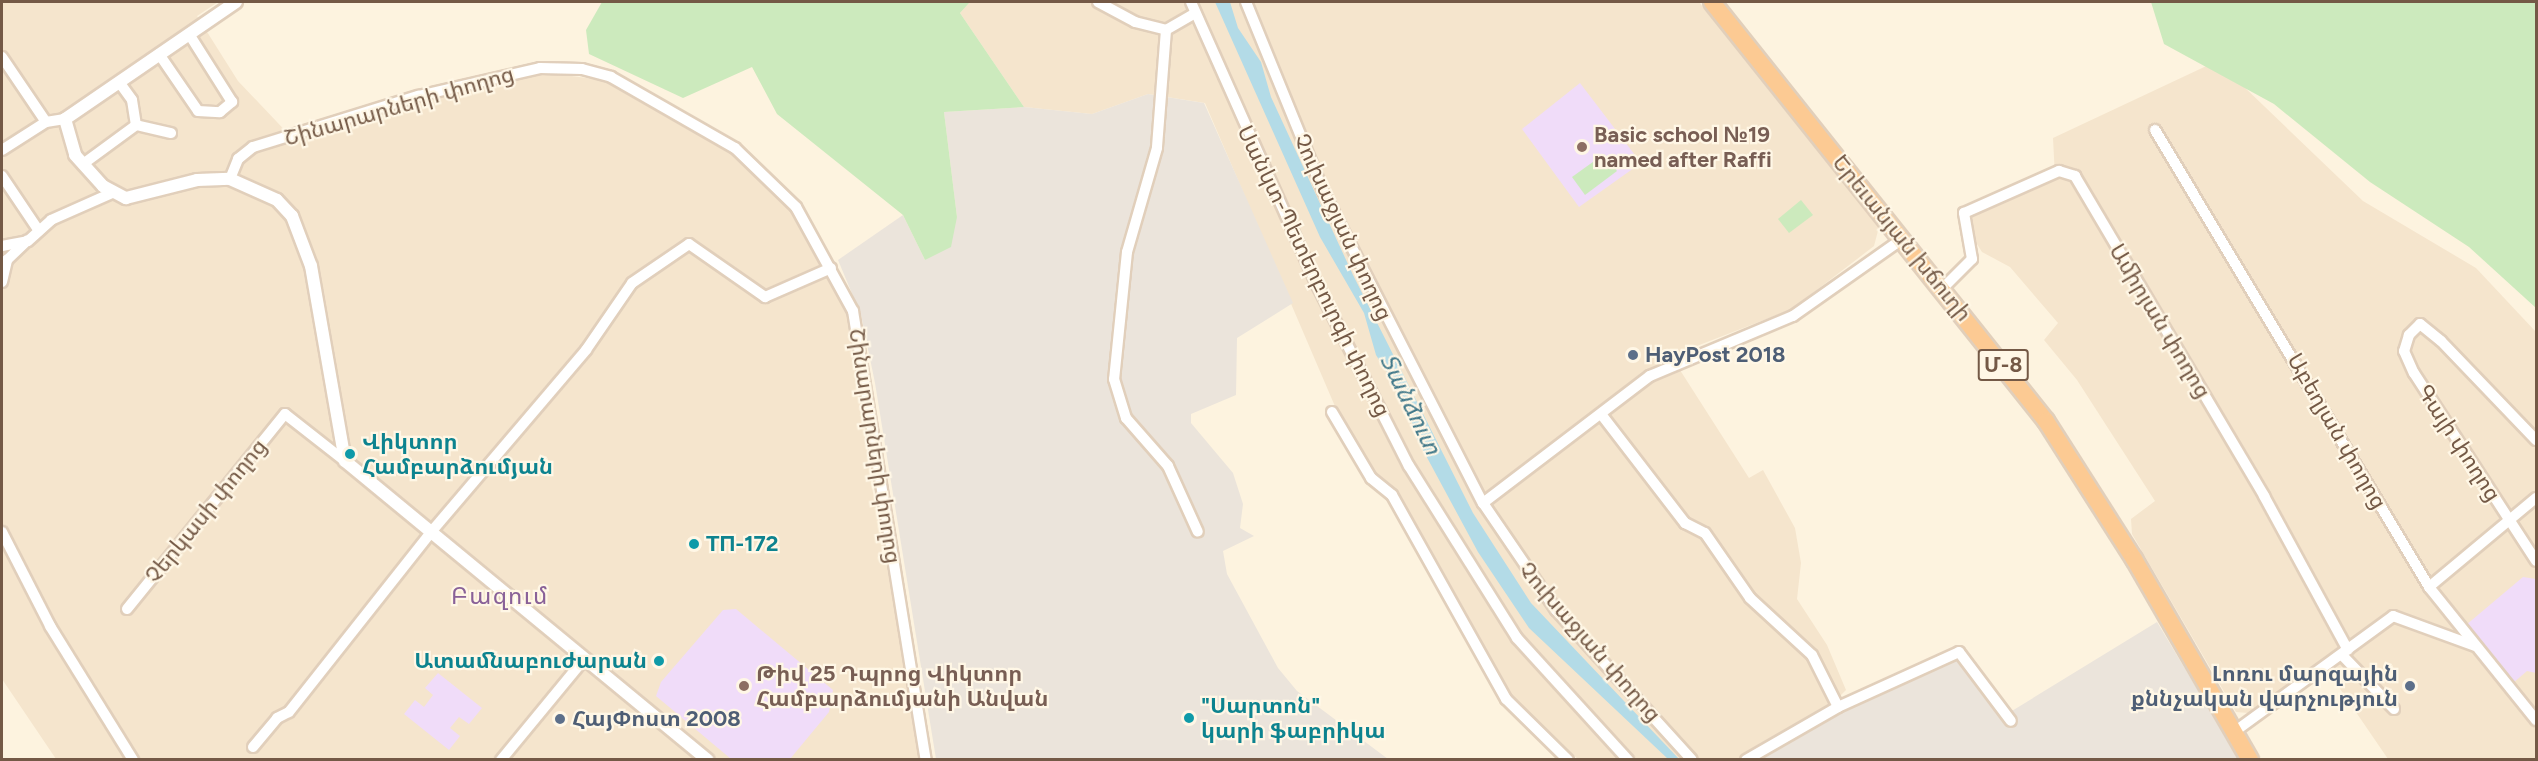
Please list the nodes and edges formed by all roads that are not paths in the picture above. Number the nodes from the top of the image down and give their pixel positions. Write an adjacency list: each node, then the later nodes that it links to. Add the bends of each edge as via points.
1 (236, 2): 8 (street)
2 (1098, 2): 7 (street, via 1135,22)
3 (1191, 2): 6 (street, Սանկտ-Պետերբուրգի փողոց)
4 (1246, 2): 34 (street, Չուխաջյան փողոց, via 1323,191)
5 (1712, 2): 23 (highway, Երեւանյան խճուղի / Մ-8)
6 (1196, 13): 7 (street); 56 (street, Սանկտ-Պետերբուրգի փողոց, via 1312,275 1409,466 1517,638)
7 (1166, 30): 38 (street, via 1157,148 1127,252 1114,379 1126,418 1168,466)
8 (189, 34): 9 (street); 9 (street, via 232,102 220,112 193,106)
9 (159, 54): 11 (street)
10 (2, 57): 13 (street)
11 (119, 82): 12 (street); 14 (street, via 132,100)
12 (65, 119): 13 (street); 18 (street, via 66,137)
13 (46, 122): 17 (street)
14 (136, 125): 16 (street); 18 (street)
15 (2155, 130): 40 (street, Աբեղյան փողոց)
16 (171, 133)
17 (2, 150)
18 (83, 164): 21 (street)
19 (2, 176): 22 (street)
20 (231, 179): 21 (street, via 197,180 140,198); 26 (street, Շինարարների փողոց, via 238,159 254,147 509,73 582,69 611,77 735,148 796,207); 32 (street, via 276,200 300,233 342,415)
21 (112, 193): 22 (street)
22 (39, 231): 24 (street)
23 (1902, 239): 28 (highway, Երեւանյան խճուղի / Մ-8); 30 (street, via 1793,316 1650,376)
24 (28, 241): 25 (street); 27 (street, via 7,260)
25 (2, 246)
26 (831, 268): 36 (street, via 765,297 689,244 632,283 586,350); 54 (street, Շինարարների փողոց, via 853,312 867,378 878,480)
27 (2, 282)
28 (1943, 288): 43 (street, Ամիրյան փողոց, via 1972,259 1964,213 2059,171 2075,176 2264,496); 49 (highway, Երեւանյան խճուղի / Մ-8, via 2091,489)
29 (1332, 412): 55 (street, via 1371,478 1392,495 1506,699)
30 (1600, 414): 34 (street); 45 (street, via 1685,523 1705,533 1750,598 1812,655)
31 (2536, 440): 35 (street, Գայի փողոց, via 2420,324 2406,339 2407,359)
32 (345, 461): 36 (street); 41 (street, Չերկասի փողոց, via 285,414)
33 (2536, 498): 35 (street)
34 (1483, 503): 57 (street, Չուխաջյան փողոց, via 1556,610)
35 (2507, 520): 39 (street, Գայի փողոց); 40 (street)
36 (432, 531): 44 (street); 50 (street, via 289,712 277,718)
37 (2, 532): 51 (street, via 50,626)
38 (1198, 532)
39 (2536, 561)
40 (2429, 587): 42 (street, Աբեղյան փողոց)
41 (127, 609)
42 (2477, 647): 43 (street, via 2393,616); 47 (street, Աբեղյան փողոց)
43 (2345, 652): 46 (street, Ամիրյան փողոց); 49 (street)
44 (585, 658): 52 (street); 53 (street)
45 (1838, 707): 48 (street, via 1959,652); 58 (street)
46 (2394, 709)
47 (2536, 720)
48 (2011, 721)
49 (2234, 732): 59 (highway, Երեւանյան խճուղի / Մ-8)
50 (253, 747)
51 (133, 759)
52 (501, 759)
53 (708, 759)
54 (926, 759)
55 (1568, 759)
56 (1628, 759)
57 (1692, 759)
58 (1746, 759)
59 (2250, 759)

